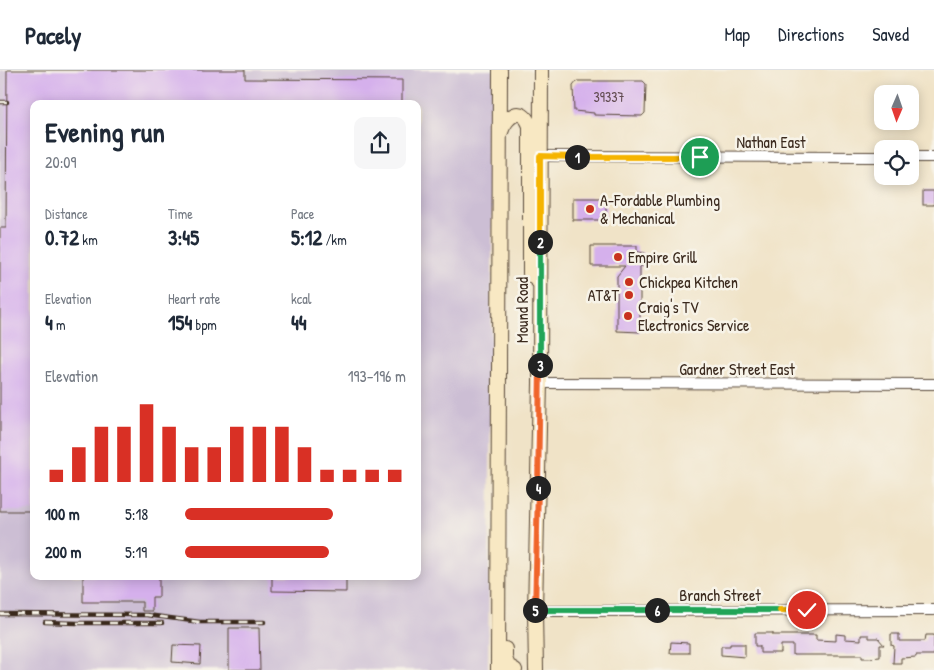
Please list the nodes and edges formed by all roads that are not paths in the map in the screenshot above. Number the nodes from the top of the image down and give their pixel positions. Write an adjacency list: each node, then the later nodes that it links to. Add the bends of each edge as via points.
1 (500, 70): 3 (main road, Mound Road)
2 (541, 70): 4 (main road, Mound Road)
3 (499, 135): 8 (main road, via 512,115 528,120 531,136 530,274); 11 (main road, Mound Road)
4 (540, 156): 5 (street, Nathan East); 8 (main road, Mound Road)
5 (874, 157)
6 (919, 157): 7 (street)
7 (934, 157)
8 (540, 283): 9 (main road, Mound Road)
9 (540, 383): 10 (street, Gardner Street East); 12 (main road, Mound Road)
10 (934, 384)
11 (499, 482): 15 (main road, Mound Road); 16 (main road, via 506,519 505,658 508,666)
12 (535, 610): 13 (street, Branch Street); 14 (main road, Mound Road)
13 (934, 610)
14 (536, 664): 17 (main road)
15 (498, 670)
16 (515, 670)
17 (524, 670)

